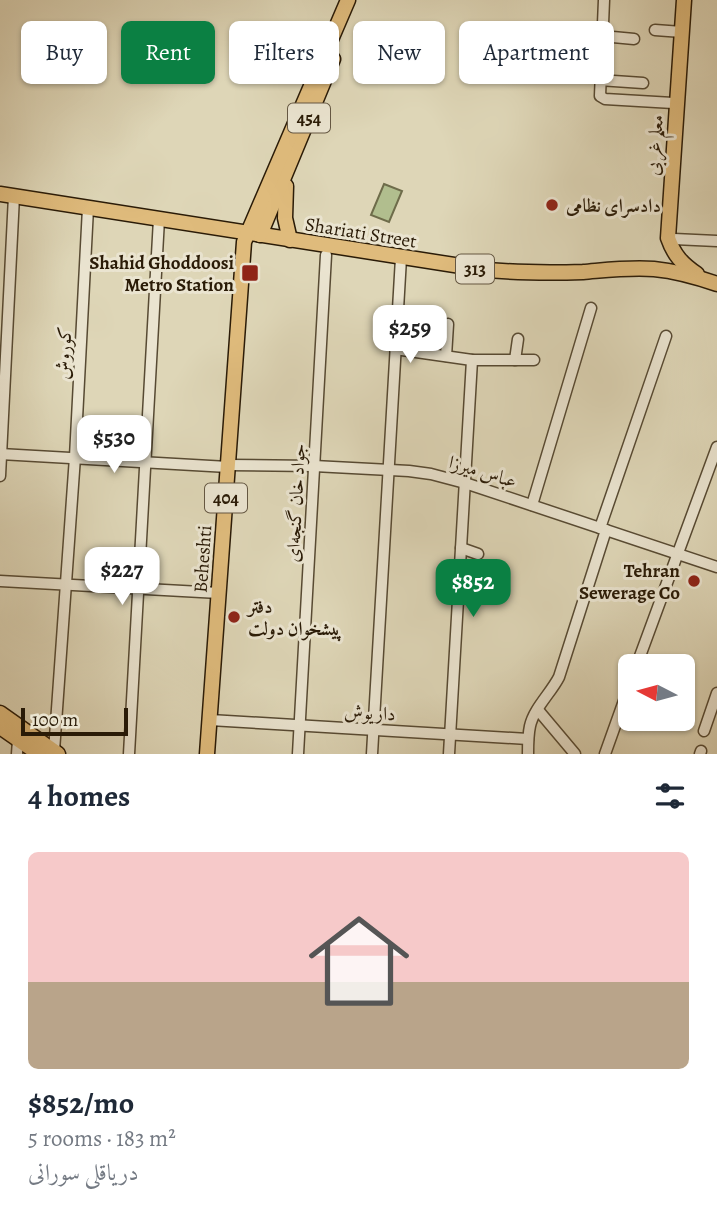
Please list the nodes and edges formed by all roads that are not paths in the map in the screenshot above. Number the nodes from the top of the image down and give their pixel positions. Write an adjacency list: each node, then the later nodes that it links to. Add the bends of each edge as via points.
1 (348, 0): 6 (main road, 454)
2 (357, 0): 6 (main road, 454)
3 (604, 0): 5 (street)
4 (688, 5): 8 (main road); 11 (main road)
5 (603, 21)
6 (342, 25): 16 (main road, 454); 20 (main road, 454)
7 (655, 30): 8 (street)
8 (682, 32): 11 (main road)
9 (614, 37): 10 (street)
10 (634, 39)
11 (683, 72): 23 (main road, معلم غربی, via 668,238)
12 (614, 81): 13 (street)
13 (643, 83)
14 (599, 84): 15 (street, via 602,98)
15 (673, 103)
16 (288, 169): 20 (main road, 454); 21 (main road, via 284,207)
17 (7, 200): 18 (main road, Shariati Street / 313); 38 (street)
18 (88, 212): 19 (main road, Shariati Street / 313); 39 (street, کوروش)
19 (159, 224): 20 (main road, Shariati Street / 313); 40 (street)
20 (251, 237): 21 (main road, Shariati Street / 313); 41 (main road, Beheshti / 404)
21 (290, 240): 24 (main road, Shariati Street / 313)
22 (717, 241): 23 (street)
23 (673, 244): 26 (main road, via 667,262); 27 (main road, via 683,264)
24 (326, 250): 25 (main road, Shariati Street / 313); 42 (street, جواد خان گنجه‌ای)
25 (401, 258): 26 (main road, Shariati Street / 313, via 520,272); 32 (street)
26 (650, 269): 27 (main road, Shariati Street / 313)
27 (710, 282)
28 (591, 308): 46 (street)
29 (448, 324): 33 (street)
30 (666, 336): 47 (street)
31 (518, 340): 35 (street)
32 (395, 349): 33 (street); 43 (street)
33 (446, 356): 34 (street)
34 (472, 360): 35 (street); 45 (street)
35 (515, 360): 36 (street)
36 (534, 360)
37 (717, 447): 50 (street)
38 (1, 454): 39 (street, عباس میرزا); 44 (street)
39 (75, 457): 40 (street, عباس میرزا); 53 (street, کوروش)
40 (145, 458): 41 (street, عباس میرزا); 54 (street)
41 (230, 464): 42 (street, عباس میرزا); 55 (main road, Beheshti / 404)
42 (314, 467): 43 (street, عباس میرزا); 62 (street, جواد خان گنجه‌ای)
43 (387, 470): 45 (street, عباس میرزا); 64 (street)
44 (0, 475)
45 (465, 483): 46 (street, عباس میرزا); 48 (street)
46 (532, 505): 47 (street, عباس میرزا)
47 (603, 529): 50 (street, عباس میرزا); 58 (street, via 559,677)
48 (461, 548): 49 (street); 66 (street)
49 (478, 554)
50 (677, 554): 51 (street, عباس میرزا); 56 (street)
51 (717, 567)
52 (0, 581): 53 (street)
53 (67, 585): 54 (street); 69 (street, کوروش)
54 (138, 589): 55 (street); 71 (street)
55 (219, 593): 61 (main road, Beheshti / 404)
56 (641, 654)
57 (716, 698): 65 (street)
58 (538, 710): 67 (street); 77 (street)
59 (0, 713): 69 (main road)
60 (618, 718): 78 (street)
61 (210, 720): 62 (street, داریوش); 72 (main road, Beheshti / 404)
62 (300, 726): 64 (street, داریوش); 73 (street, جواد خان گنجه‌ای)
63 (0, 727): 68 (main road)
64 (373, 730): 66 (street, داریوش); 74 (street)
65 (704, 731)
66 (450, 734): 67 (street, داریوش); 75 (street)
67 (528, 739): 76 (street)
68 (18, 747): 70 (main road)
69 (56, 753)
70 (39, 754)
71 (129, 754)
72 (207, 754)
73 (298, 754)
74 (372, 754)
75 (449, 754)
76 (528, 754)
77 (575, 754)
78 (605, 754)

